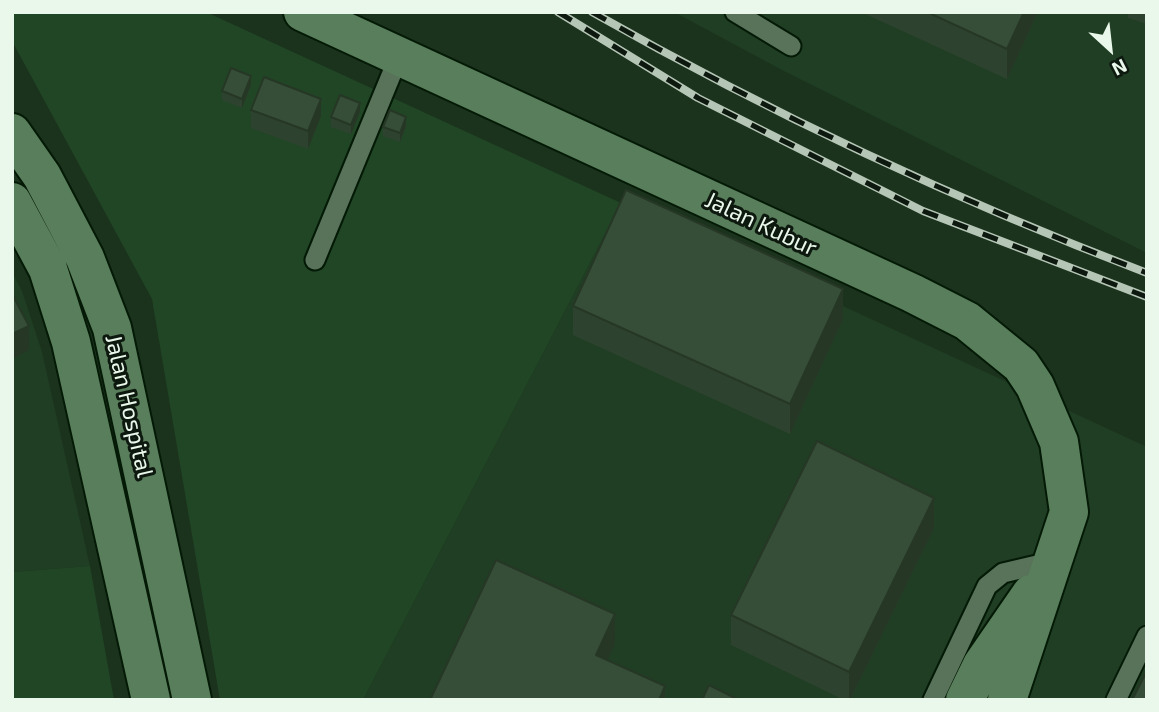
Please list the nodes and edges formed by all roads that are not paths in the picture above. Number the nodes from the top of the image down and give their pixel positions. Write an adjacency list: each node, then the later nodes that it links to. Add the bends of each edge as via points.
1 (303, 12): 4 (street, Jalan Kubur)
2 (735, 12): 3 (lane)
3 (792, 46)
4 (399, 56): 7 (lane); 8 (street, Jalan Kubur, via 912,293 967,321 996,343 1021,365 1035,386 1059,442 1069,512)
5 (12, 133): 11 (street, Jalan Hospital, via 42,176 85,258 112,328)
6 (12, 202): 10 (street, Jalan Hospital, via 48,268 71,342)
7 (315, 260)
8 (1054, 561): 12 (lane, via 1003,573 987,586); 13 (street, via 982,665); 14 (street, Jalan Kubur)
9 (1147, 636): 15 (lane)
10 (151, 700)
11 (192, 700)
12 (933, 700)
13 (965, 700)
14 (1007, 700)
15 (1116, 700)

